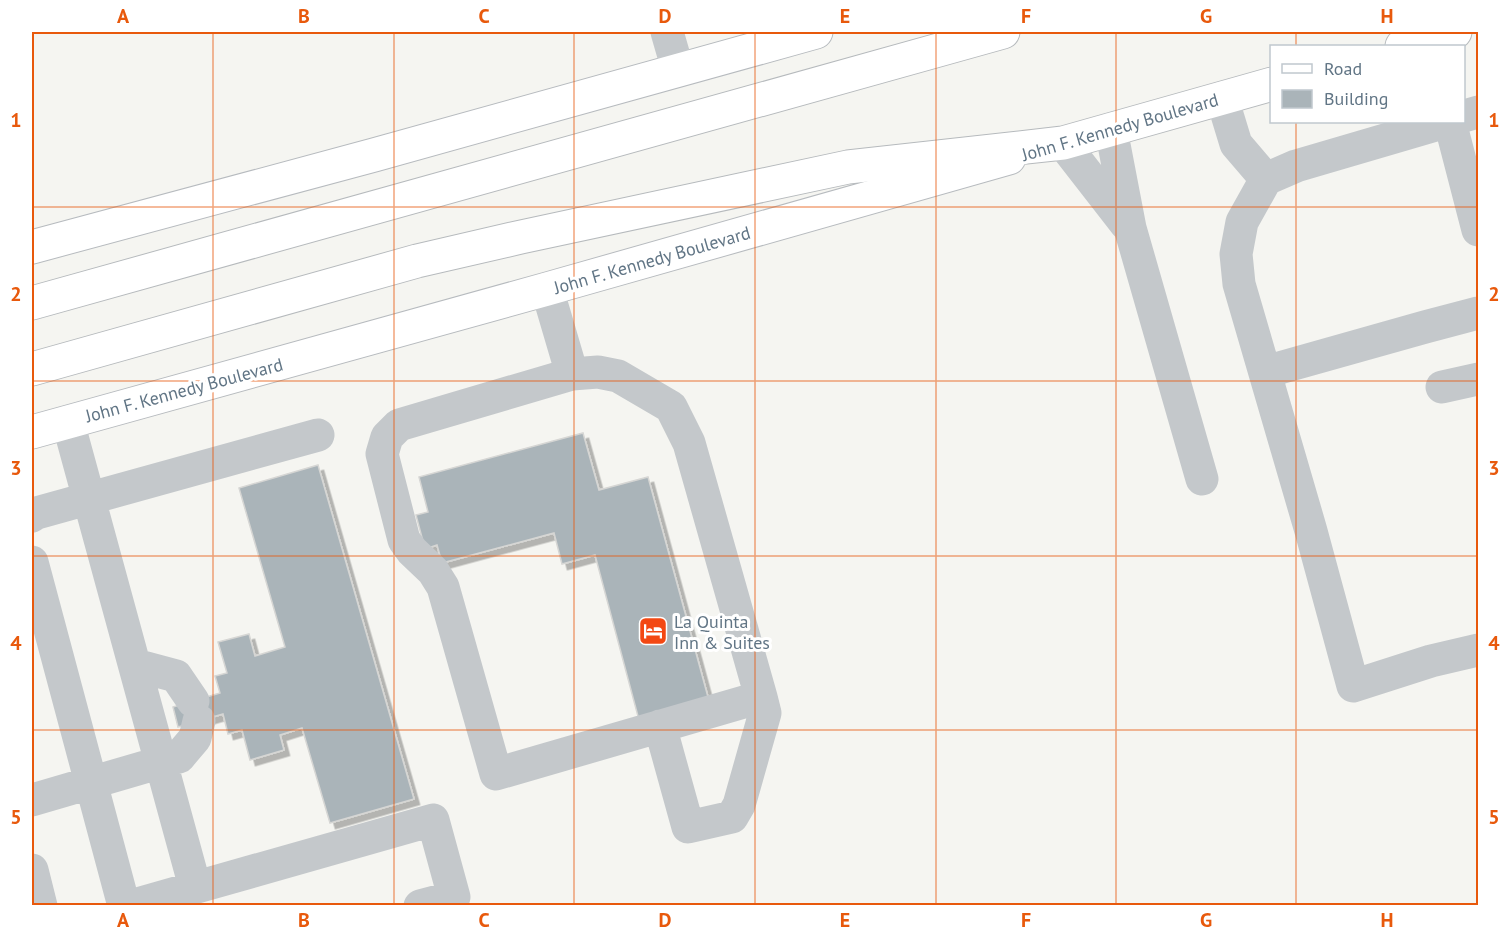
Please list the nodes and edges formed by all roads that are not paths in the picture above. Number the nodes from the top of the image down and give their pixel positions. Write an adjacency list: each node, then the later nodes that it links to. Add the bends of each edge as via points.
1 (667, 32): 6 (street)
2 (1003, 32): 18 (main road)
3 (1455, 32): 5 (main road)
4 (798, 34): 6 (main road)
5 (1406, 45)
6 (678, 70): 16 (main road)
7 (1270, 85): 8 (main road, John F. Kennedy Boulevard)
8 (1222, 98): 11 (main road, John F. Kennedy Boulevard); 13 (street, via 1236,144)
9 (1445, 123): 13 (street, via 1296,166)
10 (1448, 123): 15 (street)
11 (1111, 129): 12 (main road, John F. Kennedy Boulevard); 14 (street)
12 (1063, 143): 14 (street); 17 (main road, John F. Kennedy Boulevard); 20 (main road, via 848,167 532,234 417,261)
13 (1266, 179): 21 (street, via 1242,222 1236,254 1239,284)
14 (1130, 228): 28 (street)
15 (1479, 230)
16 (32, 248)
17 (547, 290): 22 (street); 25 (main road, John F. Kennedy Boulevard)
18 (32, 303)
19 (1479, 313): 21 (street)
20 (32, 369)
21 (1265, 372): 32 (street, via 1353,686)
22 (572, 374): 34 (street, via 598,372 618,376 671,407 689,443); 35 (street, via 399,425 387,437 382,454 404,540 443,587 496,774)
23 (1479, 379): 24 (street)
24 (1442, 387)
25 (68, 422): 26 (main road, John F. Kennedy Boulevard); 29 (street)
26 (32, 432)
27 (318, 435): 29 (street)
28 (1202, 479)
29 (89, 498): 30 (street); 33 (street)
30 (32, 516)
31 (32, 562): 37 (street)
32 (1479, 650)
33 (135, 665): 36 (street); 36 (street, via 176,676 196,711 195,738 179,758)
34 (762, 697): 35 (street); 35 (street, via 765,713 739,805 732,817 688,827)
35 (660, 726)
36 (162, 763): 37 (street); 40 (street)
37 (92, 783): 38 (street); 42 (street)
38 (32, 800)
39 (32, 870): 41 (street)
40 (195, 887): 43 (street); 44 (street, via 433,820 454,897)
41 (41, 906)
42 (124, 906)
43 (130, 906)
44 (420, 906)

